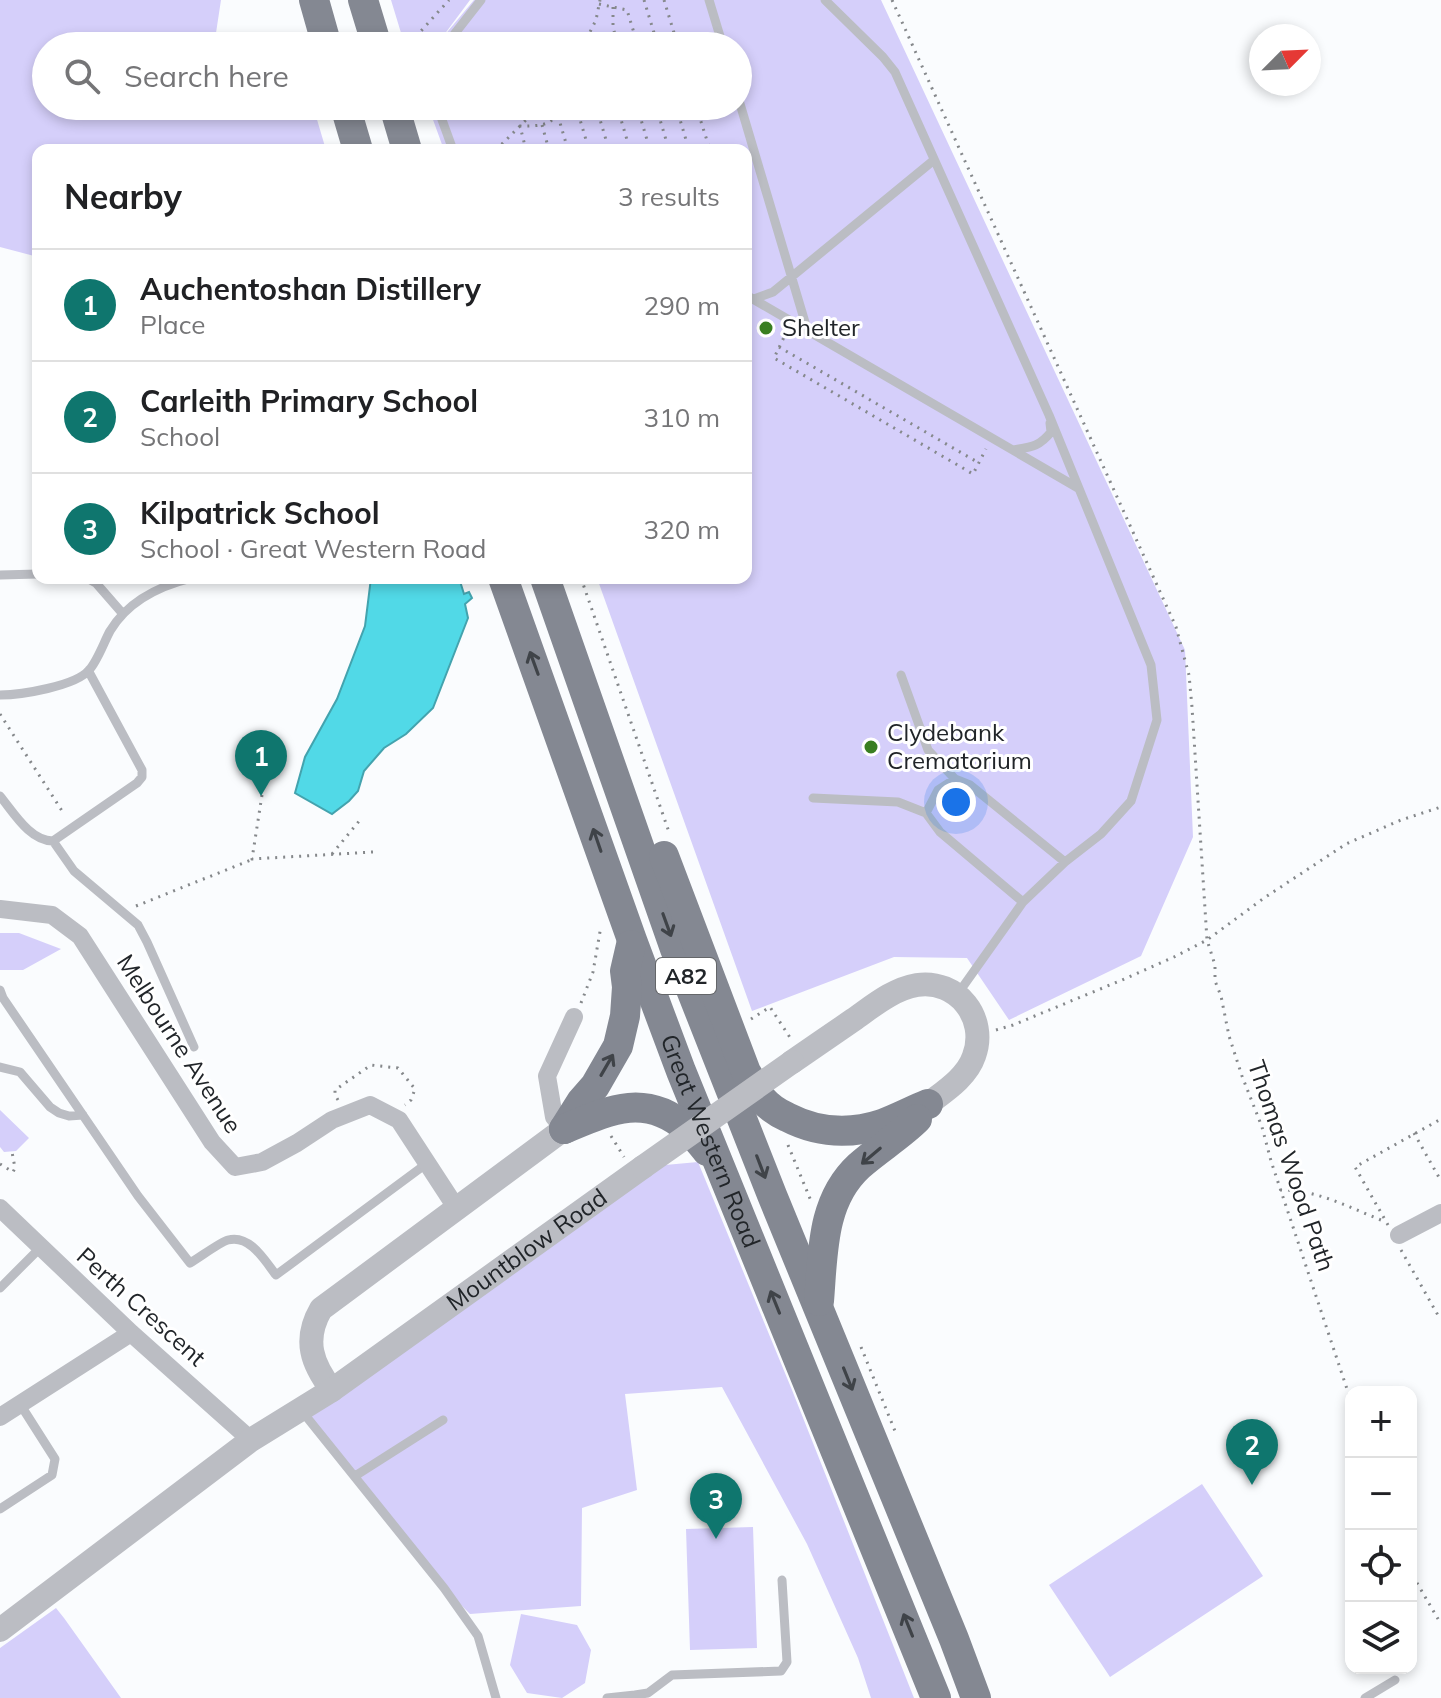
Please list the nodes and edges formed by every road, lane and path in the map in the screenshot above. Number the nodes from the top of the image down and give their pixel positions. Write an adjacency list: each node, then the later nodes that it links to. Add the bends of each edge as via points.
1 (314, 0): 12 (main road)
2 (363, 0): 13 (main road)
3 (449, 0): 14 (path)
4 (481, 0): 15 (lane)
5 (644, 0): 19 (path)
6 (664, 0): 20 (path)
7 (709, 0): 21 (lane)
8 (825, 0): 54 (lane, via 895,72)
9 (892, 0): 96 (path, Thomas Wood Path, via 1176,627 1189,675)
10 (599, 2): 11 (path); 16 (path)
11 (613, 7): 17 (path); 18 (path, via 627,10)
12 (323, 32)
13 (373, 32)
14 (420, 32)
15 (456, 32)
16 (590, 32)
17 (614, 32)
18 (634, 32)
19 (654, 32)
20 (674, 32)
21 (719, 32)
22 (349, 120): 38 (main road)
23 (398, 120): 39 (main road)
24 (442, 120): 40 (lane)
25 (526, 120): 37 (path)
26 (555, 120): 36 (path)
27 (559, 120): 44 (path)
28 (580, 120): 45 (path)
29 (600, 120): 46 (path)
30 (621, 120): 47 (path)
31 (641, 120): 48 (path)
32 (660, 120): 49 (path)
33 (680, 120): 50 (path)
34 (700, 120): 51 (path)
35 (745, 120): 53 (lane)
36 (542, 125): 37 (path); 43 (path)
37 (520, 126): 41 (path); 42 (path)
38 (356, 144)
39 (405, 144)
40 (451, 144)
41 (502, 144)
42 (524, 144)
43 (547, 144)
44 (566, 144)
45 (587, 144)
46 (607, 144)
47 (628, 144)
48 (648, 144)
49 (667, 144)
50 (687, 144)
51 (708, 144)
52 (752, 144): 55 (lane)
53 (752, 144)
54 (934, 160): 55 (lane); 61 (lane)
55 (791, 276): 56 (lane, via 773,292); 59 (lane)
56 (752, 297)
57 (752, 298): 58 (lane)
58 (792, 320): 59 (lane); 60 (path)
59 (807, 329): 62 (lane)
60 (779, 347): 64 (path); 64 (path, via 774,358 973,474)
61 (1049, 415): 63 (lane, via 1051,432 1043,441); 65 (lane)
62 (992, 438): 63 (lane); 64 (path)
63 (1013, 450): 65 (lane)
64 (979, 463)
65 (1080, 489): 90 (lane, via 1151,665 1157,720 1131,801)
66 (32, 574): 67 (lane)
67 (0, 575)
68 (97, 584): 72 (lane)
69 (170, 584): 72 (lane)
70 (505, 584): 95 (main road, Great Western Road / A82, one-way to 70)
71 (547, 584): 73 (main road, Great Western Road / A82)
72 (123, 614): 74 (lane)
73 (566, 640): 105 (main road, via 611,712 730,1032 763,1100 800,1124 839,1132 883,1124); 126 (main road, Great Western Road / A82, one-way to 126, via 675,949)
74 (89, 672): 76 (lane, via 37,691); 86 (lane, via 142,777)
75 (901, 675): 78 (lane, via 928,750)
76 (0, 695)
77 (0, 714): 84 (path)
78 (955, 779): 83 (lane, via 938,790); 90 (lane, via 970,785)
79 (262, 795): 89 (path)
80 (0, 796): 86 (lane, via 36,837)
81 (813, 798): 83 (lane, via 898,802)
82 (1441, 807): 96 (path, via 1346,844)
83 (926, 813): 91 (lane, via 940,832)
84 (64, 814)
85 (360, 820): 88 (path)
86 (53, 841): 93 (lane, via 74,871)
87 (373, 852): 88 (path)
88 (332, 854): 89 (path)
89 (252, 859): 93 (path)
90 (1065, 862): 91 (lane)
91 (1023, 902): 98 (lane)
92 (0, 909): 106 (street, Melbourne Avenue, via 52,915 80,936 212,1142 235,1167 262,1162)
93 (121, 912): 102 (lane, via 138,925)
94 (602, 925): 100 (path, via 593,972)
95 (632, 940): 110 (main road, one-way to 95, via 618,1046); 117 (main road, Great Western Road / A82)
96 (1207, 940): 101 (path, via 1122,980); 119 (path, Thomas Wood Path, via 1229,1036)
97 (0, 990): 107 (lane)
98 (957, 995): 101 (street, via 972,1010); 103 (street, Mountblow Road, via 932,985 908,987)
99 (772, 1011): 103 (path)
100 (574, 1017): 110 (street, via 547,1076 554,1117)
101 (977, 1035): 105 (street, via 968,1067)
102 (194, 1047)
103 (793, 1052): 116 (street, Mountblow Road, bridge)
104 (0, 1067): 107 (lane, via 20,1072 59,1113)
105 (928, 1104): 126 (main road, one-way to 126, via 916,1121 842,1185 824,1237)
106 (346, 1114): 108 (street, Melbourne Avenue, via 370,1105); 108 (path, via 335,1090 371,1065 398,1068 415,1089 411,1100)
107 (83, 1115): 115 (lane, via 190,1263 228,1240 244,1240 276,1275)
108 (391, 1116): 115 (street, via 399,1120)
109 (1441, 1119): 112 (path)
110 (564, 1129): 117 (main road, A82, via 607,1112 646,1108 685,1127); 121 (street)
111 (607, 1129): 116 (path)
112 (1414, 1133): 118 (path); 123 (path, via 1355,1167)
113 (12, 1152): 114 (path, via 13,1172)
114 (0, 1164)
115 (426, 1164): 121 (street)
116 (634, 1164): 130 (street, Mountblow Road)
117 (719, 1164): 146 (main road, Great Western Road / A82, one-way to 117)
118 (1441, 1181)
119 (1280, 1190): 123 (path, via 1311,1193); 129 (path, Thomas Wood Path)
120 (0, 1208): 124 (street, Perth Crescent)
121 (457, 1209): 130 (street, via 321,1309 313,1329 312,1355)
122 (1441, 1213): 123 (street)
123 (1393, 1232): 127 (path)
124 (41, 1247): 125 (lane); 128 (street, Perth Crescent)
125 (0, 1288)
126 (819, 1307): 147 (main road, Great Western Road / A82, one-way to 147)
127 (1441, 1318)
128 (131, 1333): 131 (street); 135 (street, Perth Crescent)
129 (1346, 1386)
130 (332, 1390): 132 (street, Mountblow Road)
131 (20, 1404): 133 (street); 137 (lane, via 55,1467 52,1475)
132 (301, 1410): 135 (street, Mountblow Road); 136 (lane)
133 (0, 1417)
134 (443, 1420): 136 (lane)
135 (251, 1440): 141 (street, Mountblow Road)
136 (355, 1476): 144 (lane, via 478,1636)
137 (0, 1509)
138 (782, 1580): 143 (lane, via 787,1662 781,1671 676,1674)
139 (1417, 1583): 140 (path)
140 (1441, 1624)
141 (0, 1630)
142 (1395, 1680): 148 (lane)
143 (637, 1696): 145 (lane)
144 (496, 1698)
145 (607, 1698)
146 (936, 1698)
147 (976, 1698)
148 (1365, 1698)

